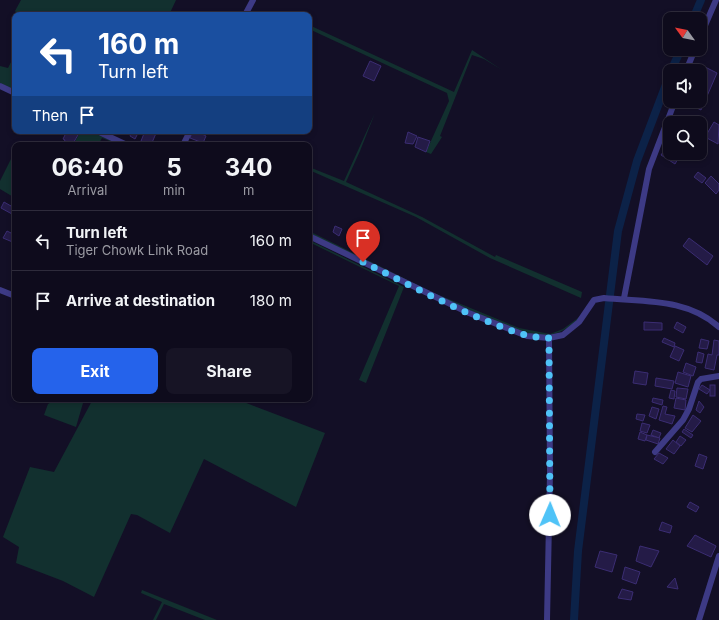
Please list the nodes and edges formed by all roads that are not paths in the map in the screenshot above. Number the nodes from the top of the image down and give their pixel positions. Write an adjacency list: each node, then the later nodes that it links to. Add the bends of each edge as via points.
1 (253, 0): 3 (street)
2 (716, 0): 4 (street)
3 (247, 12)
4 (707, 20)
5 (0, 86): 6 (street)
6 (12, 92)
7 (671, 108): 13 (street, via 649,169)
8 (103, 134): 9 (street)
9 (121, 142)
10 (312, 237): 15 (street, via 497,325 527,336)
11 (0, 290): 12 (street)
12 (12, 295)
13 (624, 298): 14 (street, via 679,305 707,318); 15 (street, via 594,300 573,329 563,335)
14 (719, 327)
15 (549, 338): 19 (street)
16 (719, 376): 17 (street, via 701,379 698,382 684,420)
17 (655, 452)
18 (719, 556): 20 (street)
19 (547, 620)
20 (699, 620)

